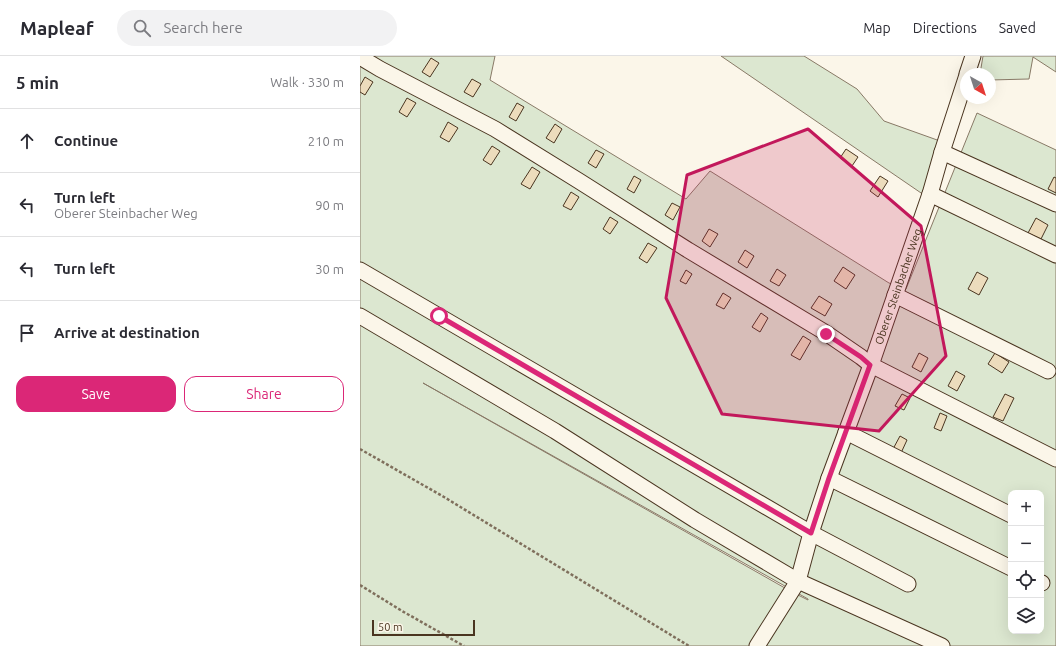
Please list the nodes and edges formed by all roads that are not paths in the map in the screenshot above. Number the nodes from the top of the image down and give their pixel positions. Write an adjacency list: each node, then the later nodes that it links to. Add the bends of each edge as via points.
1 (973, 56): 3 (street)
2 (360, 57): 12 (street, via 495,129 826,334)
3 (969, 68)
4 (960, 96): 5 (street, Oberer Steinbacher Weg)
5 (942, 152): 6 (street, Oberer Steinbacher Weg); 7 (street)
6 (930, 194): 8 (street); 10 (street, Oberer Steinbacher Weg)
7 (1056, 204)
8 (1056, 255)
9 (360, 270): 18 (street)
10 (895, 295): 12 (street, Oberer Steinbacher Weg); 13 (street)
11 (360, 316): 20 (street, via 555,431 695,520)
12 (870, 365): 14 (street, Oberer Steinbacher Weg); 15 (street)
13 (1048, 371)
14 (846, 432): 16 (street, Oberer Steinbacher Weg); 17 (street)
15 (1056, 459)
16 (829, 478): 18 (street, Oberer Steinbacher Weg); 19 (street)
17 (1008, 513)
18 (811, 533): 20 (street, Oberer Steinbacher Weg); 21 (street)
19 (1008, 567)
20 (798, 581): 22 (street, Oberer Steinbacher Weg); 23 (street)
21 (908, 584)
22 (758, 646)
23 (942, 646)

